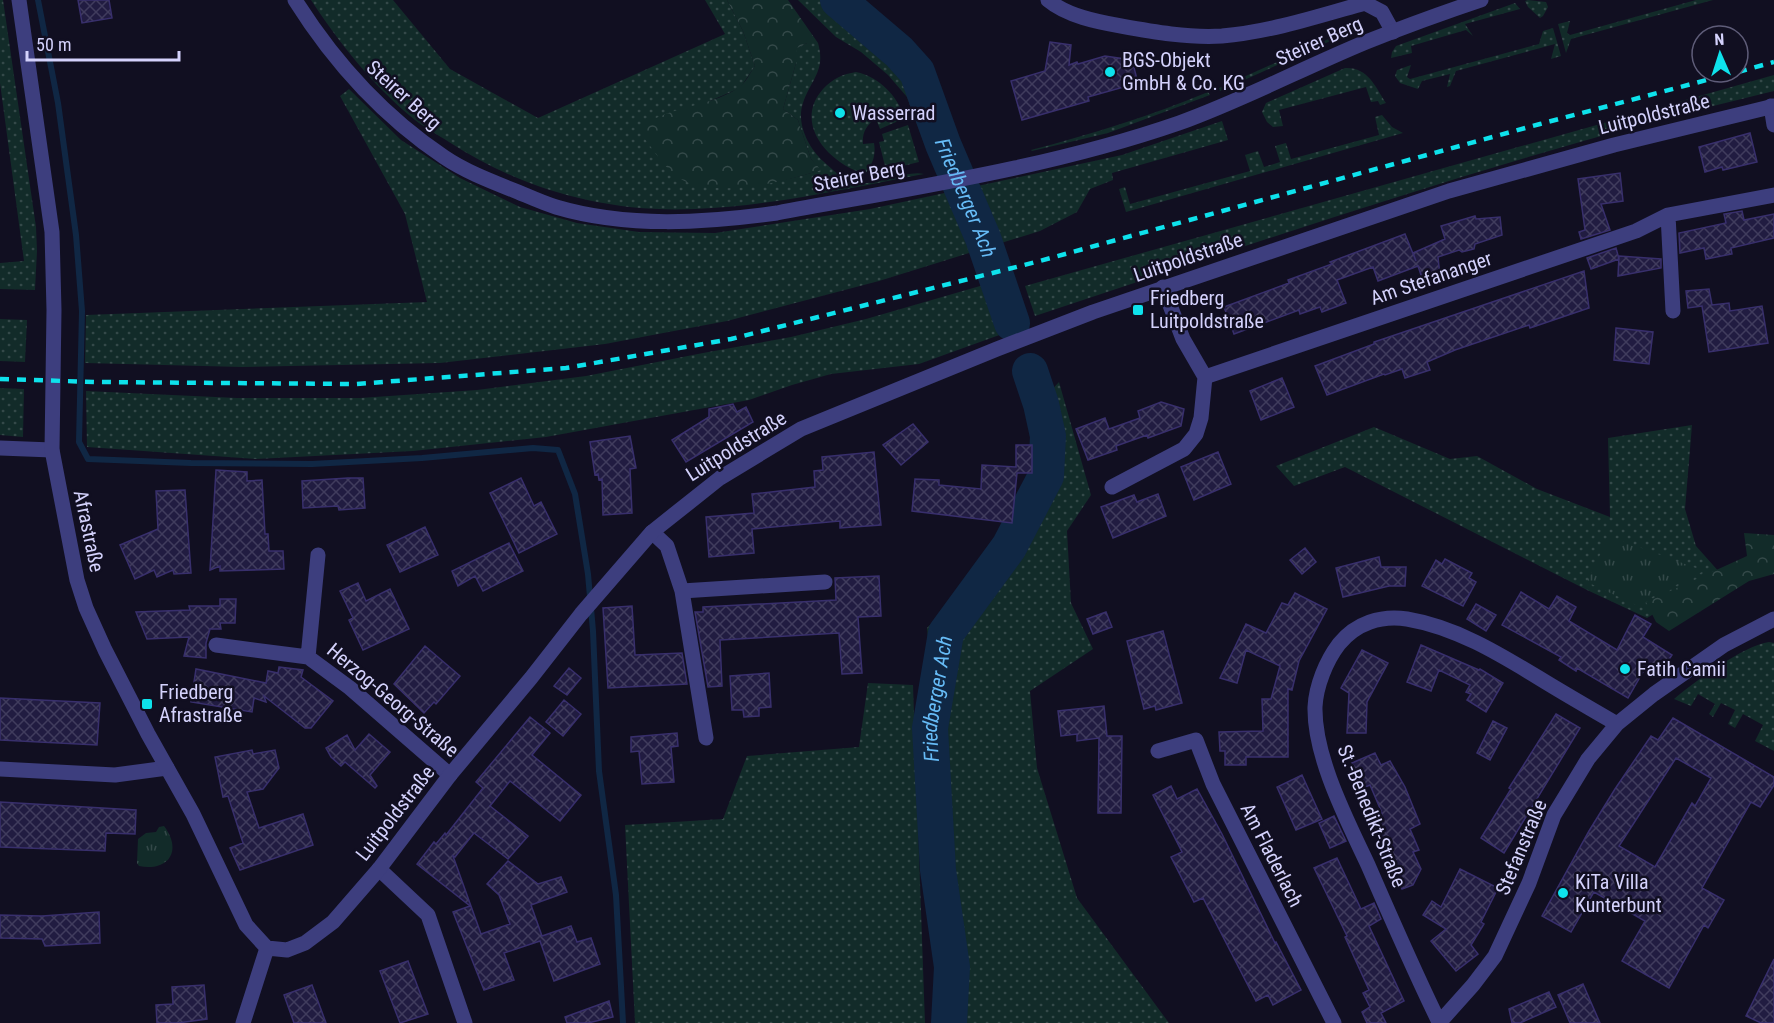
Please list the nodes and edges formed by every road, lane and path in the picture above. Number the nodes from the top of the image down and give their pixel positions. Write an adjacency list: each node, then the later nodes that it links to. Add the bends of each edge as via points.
1 (19, 0): 14 (street, Afrastraße, via 52,232)
2 (295, 0): 5 (street, Steirer Berg, via 352,78 389,115 445,158 491,182 556,207 658,221 737,219 777,213 1107,147 1181,122)
3 (1048, 0): 5 (street, via 1098,22 1212,36 1293,24 1365,3 1382,12)
4 (1481, 0): 5 (street, Steirer Berg)
5 (1393, 32)
6 (1773, 106): 7 (street); 10 (street, Luitpoldstraße, via 1449,191)
7 (1774, 125)
8 (1774, 195): 9 (street, Am Stefananger)
9 (1668, 214): 11 (street); 12 (street, Am Stefananger, via 1636,231)
10 (1163, 287): 12 (street, via 1183,339); 16 (street, Luitpoldstraße, via 997,348 801,429 720,478)
11 (1673, 311)
12 (1205, 377): 15 (street, via 1201,418 1196,434 1184,449)
13 (0, 448): 14 (street)
14 (52, 450): 26 (street, Afrastraße, via 86,608)
15 (1112, 487)
16 (652, 532): 19 (street, via 667,546); 28 (street, Luitpoldstraße)
17 (318, 555): 22 (street, Herzog-Georg-Straße)
18 (825, 582): 19 (street)
19 (682, 591): 24 (street)
20 (1774, 619): 23 (street, Stefanstraße, via 1724,645)
21 (216, 645): 22 (street, Herzog-Georg-Straße)
22 (308, 657): 28 (street, Herzog-Georg-Straße, via 350,688)
23 (1617, 724): 34 (street, Stefanstraße, via 1588,759 1554,815 1529,883 1495,956); 34 (street, St.-Benedikt-Straße, via 1491,649 1437,626 1406,619 1368,621 1347,634 1335,649 1317,694 1320,742 1334,790)
24 (706, 738)
25 (1158, 751): 33 (street, Am Fladerlach, via 1196,740 1213,784)
26 (167, 768): 27 (street, via 115,776); 30 (street, Afrastraße, via 246,925)
27 (0, 769)
28 (450, 775): 29 (street, Luitpoldstraße)
29 (379, 869): 30 (street, Luitpoldstraße, via 333,922 305,943 287,950); 32 (street, via 428,915)
30 (267, 948): 31 (street)
31 (243, 1023)
32 (465, 1023)
33 (1334, 1023)
34 (1439, 1023)

